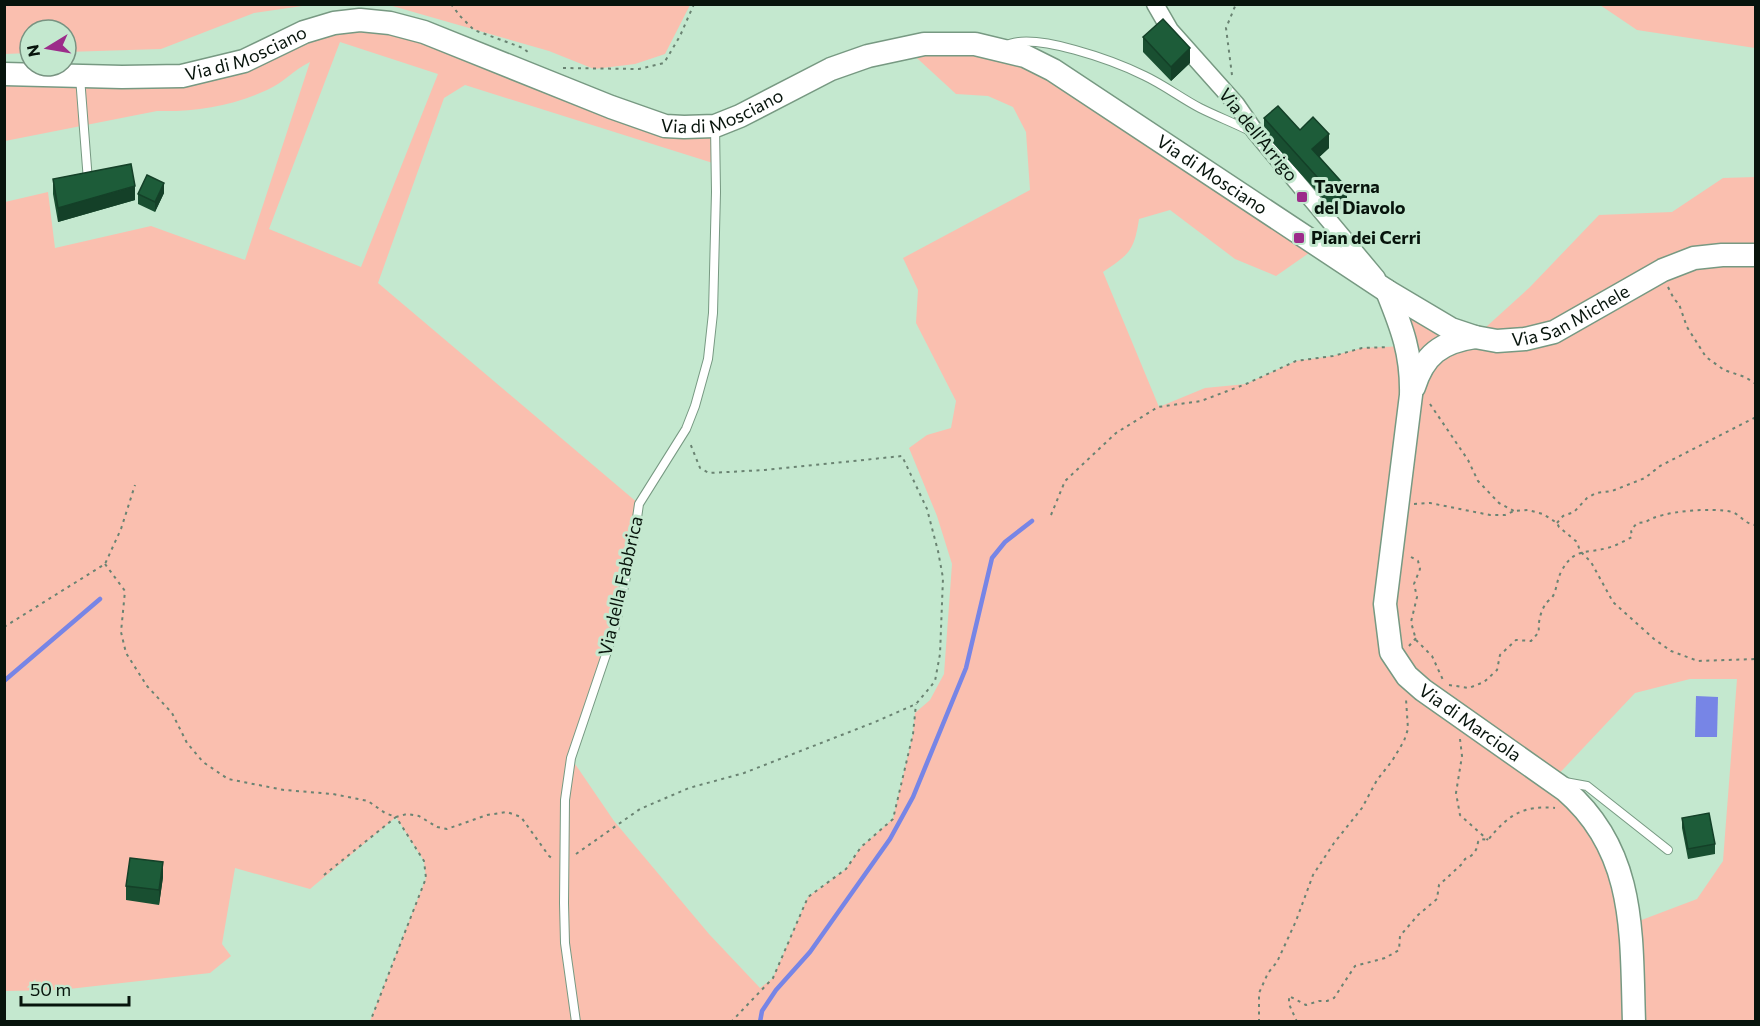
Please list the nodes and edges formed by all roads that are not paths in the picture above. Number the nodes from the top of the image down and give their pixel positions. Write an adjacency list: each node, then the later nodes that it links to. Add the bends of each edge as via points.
1 (1155, 4): 6 (street, Via dell'Arrigo, via 1170,30 1236,104)
2 (999, 50): 5 (main road, Via di Mosciano, via 975,45 924,44 868,56 831,69); 6 (lane, via 1024,40 1102,58 1144,75); 9 (main road, Via di Mosciano, via 1025,56 1053,70)
3 (4, 74): 4 (main road, Via di Mosciano)
4 (80, 76): 5 (main road, Via di Mosciano, via 182,76 244,61 304,32 360,20 424,32 665,126); 7 (lane)
5 (715, 126): 14 (lane, Via della Fabbrica, via 713,313 708,358 686,429 639,504 614,631 571,758 565,800 564,863 566,943)
6 (1256, 134): 9 (street, Via dell'Arrigo)
7 (88, 181)
8 (1755, 255): 10 (main road, Via San Michele, via 1694,258 1663,270 1554,332 1497,341)
9 (1387, 291): 10 (main road, Via San Michele, via 1451,329); 11 (main road, Via di Marciola, via 1407,346 1412,368)
10 (1475, 337): 11 (main road, Via di Marciola, via 1456,340 1427,359)
11 (1411, 394): 12 (main road, Via di Marciola, via 1385,604 1391,652 1407,676 1424,690)
12 (1552, 780): 13 (lane, via 1587,786); 15 (main road, Via di Marciola, via 1573,797 1605,838 1623,882 1631,924)
13 (1668, 850)
14 (576, 1022)
15 (1634, 1022)

